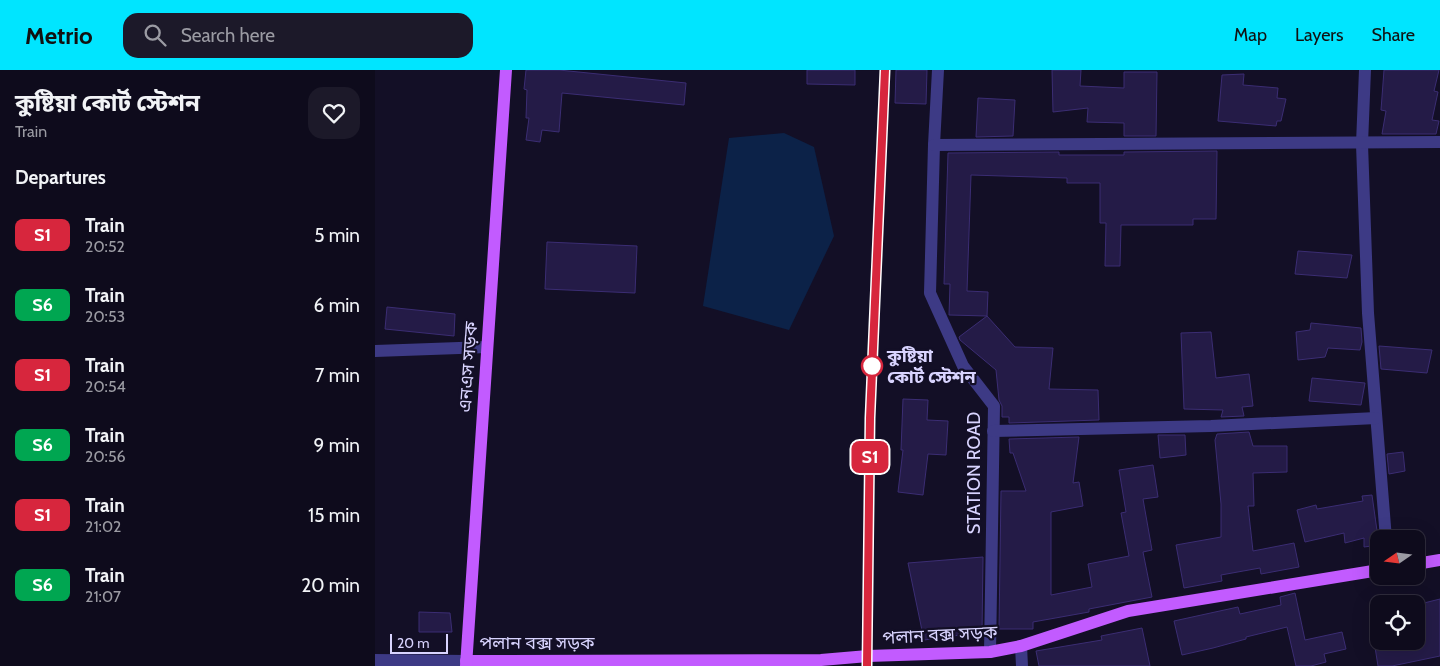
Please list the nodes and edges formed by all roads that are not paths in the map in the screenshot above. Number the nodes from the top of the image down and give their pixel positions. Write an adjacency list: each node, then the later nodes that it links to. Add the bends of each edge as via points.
1 (507, 70): 7 (main road, এনএস সড়ক)
2 (938, 70): 6 (street, STATION ROAD)
3 (1365, 70): 5 (street)
4 (1440, 142): 5 (street)
5 (1362, 144): 6 (street); 9 (street, via 1368,312)
6 (934, 145): 10 (street, STATION ROAD, via 930,293 963,366 994,406)
7 (487, 347): 8 (street); 18 (main road, এনএস সড়ক)
8 (375, 351)
9 (1377, 418): 10 (street); 11 (street)
10 (993, 431): 16 (street, STATION ROAD)
11 (1385, 530)
12 (1440, 560): 13 (main road)
13 (1425, 562)
14 (1370, 571): 15 (main road, পলান বক্স সড়ক, via 1128,611)
15 (1021, 646): 16 (main road, পলান বক্স সড়ক); 19 (street)
16 (990, 652): 18 (main road, পলান বক্স সড়ক, via 821,660)
17 (375, 660): 18 (street, পলান বক্স সড়ক)
18 (466, 663)
19 (1022, 666)

